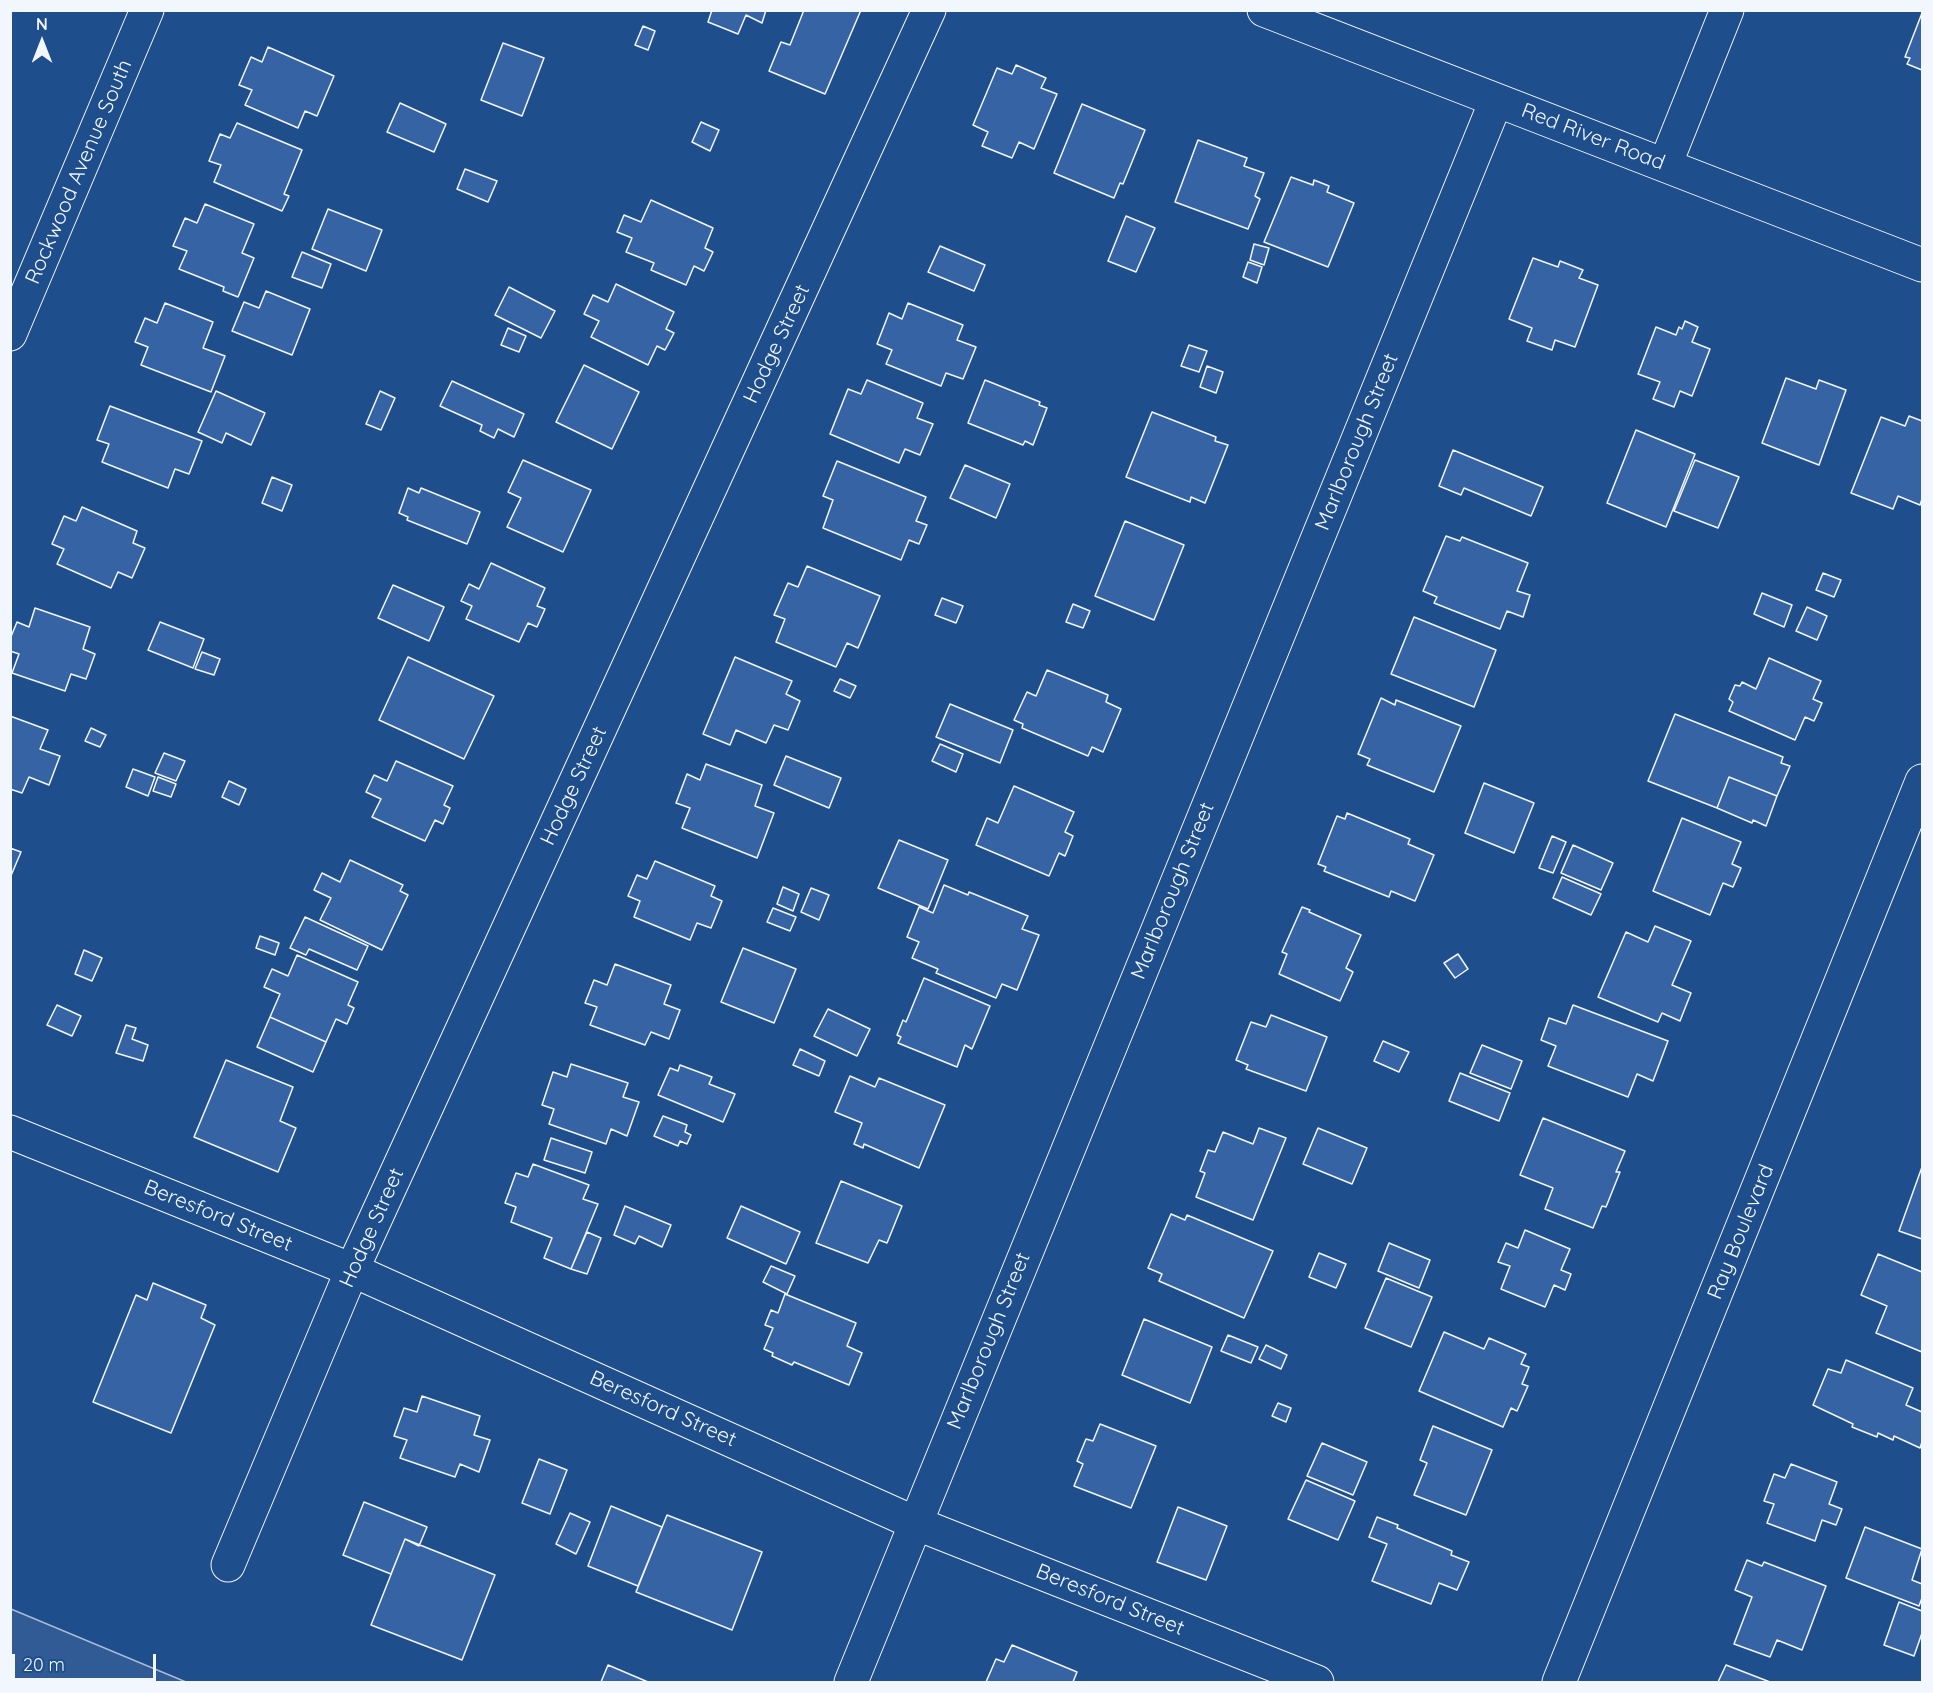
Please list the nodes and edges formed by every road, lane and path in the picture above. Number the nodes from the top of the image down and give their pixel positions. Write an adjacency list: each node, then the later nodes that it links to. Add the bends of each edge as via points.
1 (147, 10): 8 (street, Rockwood Avenue South)
2 (929, 10): 11 (street, Hodge Street)
3 (1264, 10): 5 (street, Red River Road)
4 (1727, 10): 6 (street)
5 (1497, 101): 6 (street, Red River Road); 12 (street, Marlborough Street)
6 (1665, 165): 7 (street, Red River Road)
7 (1923, 265)
8 (10, 334)
9 (1923, 781): 16 (street, Ray Boulevard)
10 (10, 1132): 11 (street, Beresford Street)
11 (352, 1270): 12 (street, Beresford Street); 13 (street, Hodge Street)
12 (915, 1523): 14 (street, Marlborough Street); 15 (street, Beresford Street)
13 (228, 1565)
14 (851, 1683)
15 (1317, 1683)
16 (1559, 1683)

